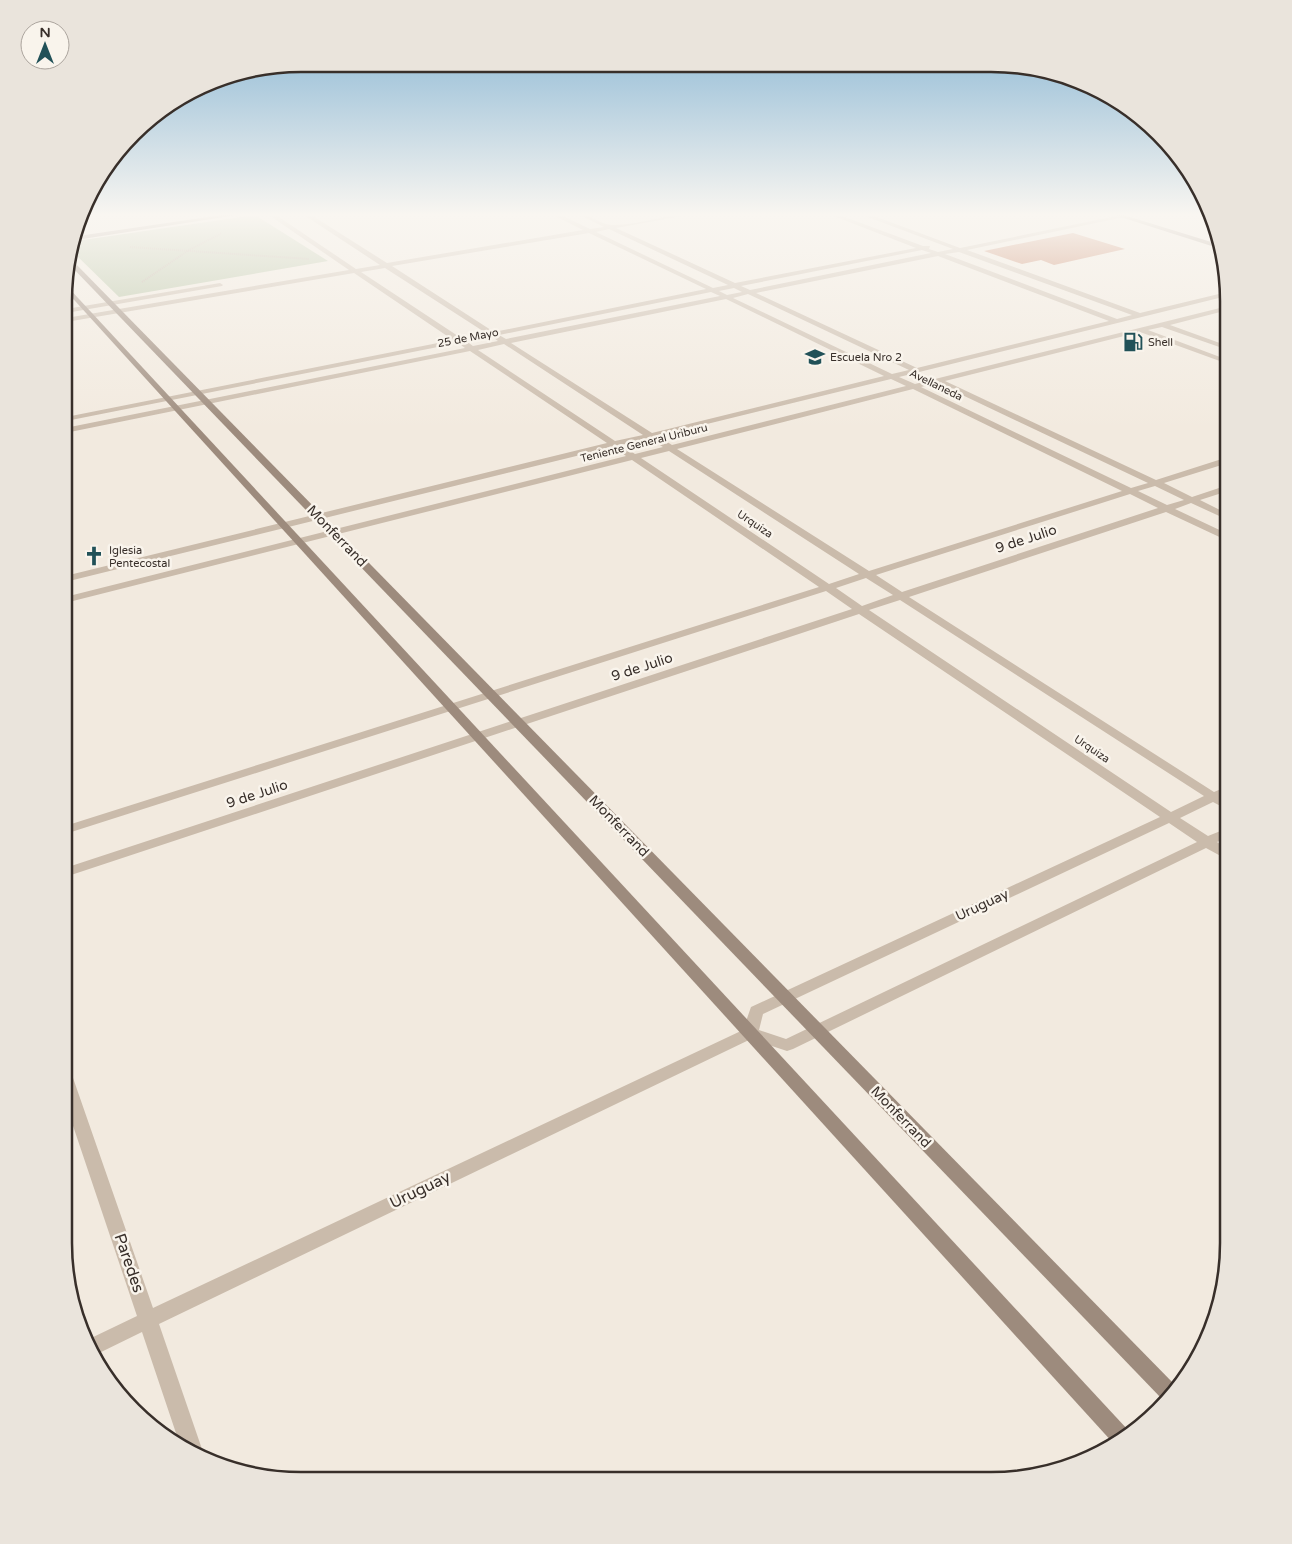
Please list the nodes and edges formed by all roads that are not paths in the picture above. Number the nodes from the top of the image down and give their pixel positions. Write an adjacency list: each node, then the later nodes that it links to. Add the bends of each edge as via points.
1 (94, 285): 17 (street, Monferrand)
2 (223, 285): 17 (street)
3 (261, 285): 17 (street)
4 (376, 285): 27 (street, Urquiza)
5 (417, 285): 26 (street, Urquiza)
6 (702, 285): 12 (street, Avellaneda)
7 (739, 285): 11 (street, 25 de Mayo)
8 (784, 285): 13 (street, 25 de Mayo)
9 (1021, 285): 23 (street)
10 (1056, 285): 21 (street)
11 (734, 286): 12 (street, 25 de Mayo); 13 (street, Avellaneda)
12 (712, 290): 16 (street, Avellaneda); 26 (street, 25 de Mayo)
13 (749, 292): 16 (street, 25 de Mayo); 32 (street, Avellaneda)
14 (73, 294): 20 (street)
15 (1220, 296): 21 (street, Teniente General Uriburu)
16 (727, 297): 28 (street, 25 de Mayo); 33 (street, Avellaneda)
17 (115, 307): 20 (street); 20 (street); 36 (street, Monferrand)
18 (1220, 310): 24 (street, Teniente General Uriburu)
19 (72, 311): 20 (street)
20 (88, 312): 22 (street); 37 (street)
21 (1140, 316): 23 (street, Teniente General Uriburu); 24 (street)
22 (72, 318)
23 (1118, 321): 25 (street); 32 (street, Teniente General Uriburu)
24 (1163, 324): 25 (street, Teniente General Uriburu); 29 (street)
25 (1141, 330): 31 (street); 34 (street, Teniente General Uriburu)
26 (492, 334): 27 (street, 25 de Mayo); 28 (street, Urquiza)
27 (459, 340): 30 (street, Urquiza); 36 (street, 25 de Mayo)
28 (504, 342): 30 (street, 25 de Mayo); 40 (street, Urquiza)
29 (1220, 345)
30 (471, 348): 36 (street, 25 de Mayo); 41 (street, Urquiza)
31 (1220, 359)
32 (916, 371): 33 (street, Teniente General Uriburu); 34 (street, Avellaneda)
33 (892, 376): 35 (street, Avellaneda); 40 (street, Teniente General Uriburu)
34 (938, 381): 35 (street, Teniente General Uriburu); 45 (street, Avellaneda)
35 (914, 387): 42 (street, Teniente General Uriburu); 46 (street, Avellaneda)
36 (203, 397): 37 (street, 25 de Mayo); 37 (street, 25 de Mayo); 51 (street, Monferrand)
37 (172, 403): 38 (street, 25 de Mayo); 39 (street, 25 de Mayo); 52 (street)
38 (72, 418)
39 (72, 429)
40 (651, 436): 41 (street, Teniente General Uriburu); 42 (street, Urquiza)
41 (614, 444): 43 (street, Urquiza); 51 (street, Teniente General Uriburu)
42 (670, 448): 43 (street, Teniente General Uriburu); 56 (street, Urquiza)
43 (633, 457): 53 (street, Teniente General Uriburu); 58 (street, Urquiza)
44 (1220, 463): 45 (street, 9 de Julio)
45 (1156, 483): 46 (street, 9 de Julio); 48 (street, Avellaneda)
46 (1131, 491): 49 (street, Avellaneda); 56 (street, 9 de Julio)
47 (1220, 491): 48 (street, 9 de Julio)
48 (1193, 500): 49 (street, 9 de Julio); 50 (street, Avellaneda)
49 (1168, 508): 54 (street, Avellaneda); 59 (street, 9 de Julio)
50 (1220, 512)
51 (319, 517): 52 (street, Teniente General Uriburu); 53 (street, Monferrand)
52 (284, 526): 55 (street); 57 (street, Teniente General Uriburu)
53 (334, 532): 55 (street, Teniente General Uriburu); 62 (street, Monferrand)
54 (1220, 534)
55 (299, 541): 60 (street, Teniente General Uriburu); 63 (street)
56 (867, 575): 58 (street, 9 de Julio); 59 (street, Urquiza)
57 (72, 577)
58 (827, 587): 61 (street, Urquiza); 62 (street, 9 de Julio)
59 (901, 596): 61 (street, 9 de Julio); 67 (street, Urquiza)
60 (72, 598)
61 (861, 610): 64 (street, 9 de Julio); 69 (street, Urquiza)
62 (491, 694): 63 (street, 9 de Julio); 64 (street, Monferrand)
63 (451, 707): 65 (street); 70 (street, 9 de Julio)
64 (519, 723): 65 (street, 9 de Julio); 75 (street, Monferrand)
65 (478, 736): 74 (street, 9 de Julio); 77 (street)
66 (1220, 794): 67 (street, Uruguay)
67 (1213, 797): 68 (street, Urquiza); 69 (street, Uruguay)
68 (1220, 801)
69 (1170, 817): 72 (street, Urquiza); 75 (street, Uruguay)
70 (72, 828)
71 (1220, 836): 72 (street)
72 (1208, 842): 73 (street, Urquiza); 76 (street)
73 (1220, 850)
74 (72, 870)
75 (785, 997): 76 (street, Monferrand); 77 (street, Uruguay, via 756,1011)
76 (818, 1031): 77 (street, via 787,1045); 81 (street, Monferrand)
77 (750, 1033): 79 (street, Uruguay); 82 (street)
78 (72, 1098): 79 (street, Paredes)
79 (148, 1321): 80 (street, Uruguay); 83 (street, Paredes)
80 (97, 1345)
81 (1166, 1389)
82 (1118, 1433)
83 (191, 1443)

